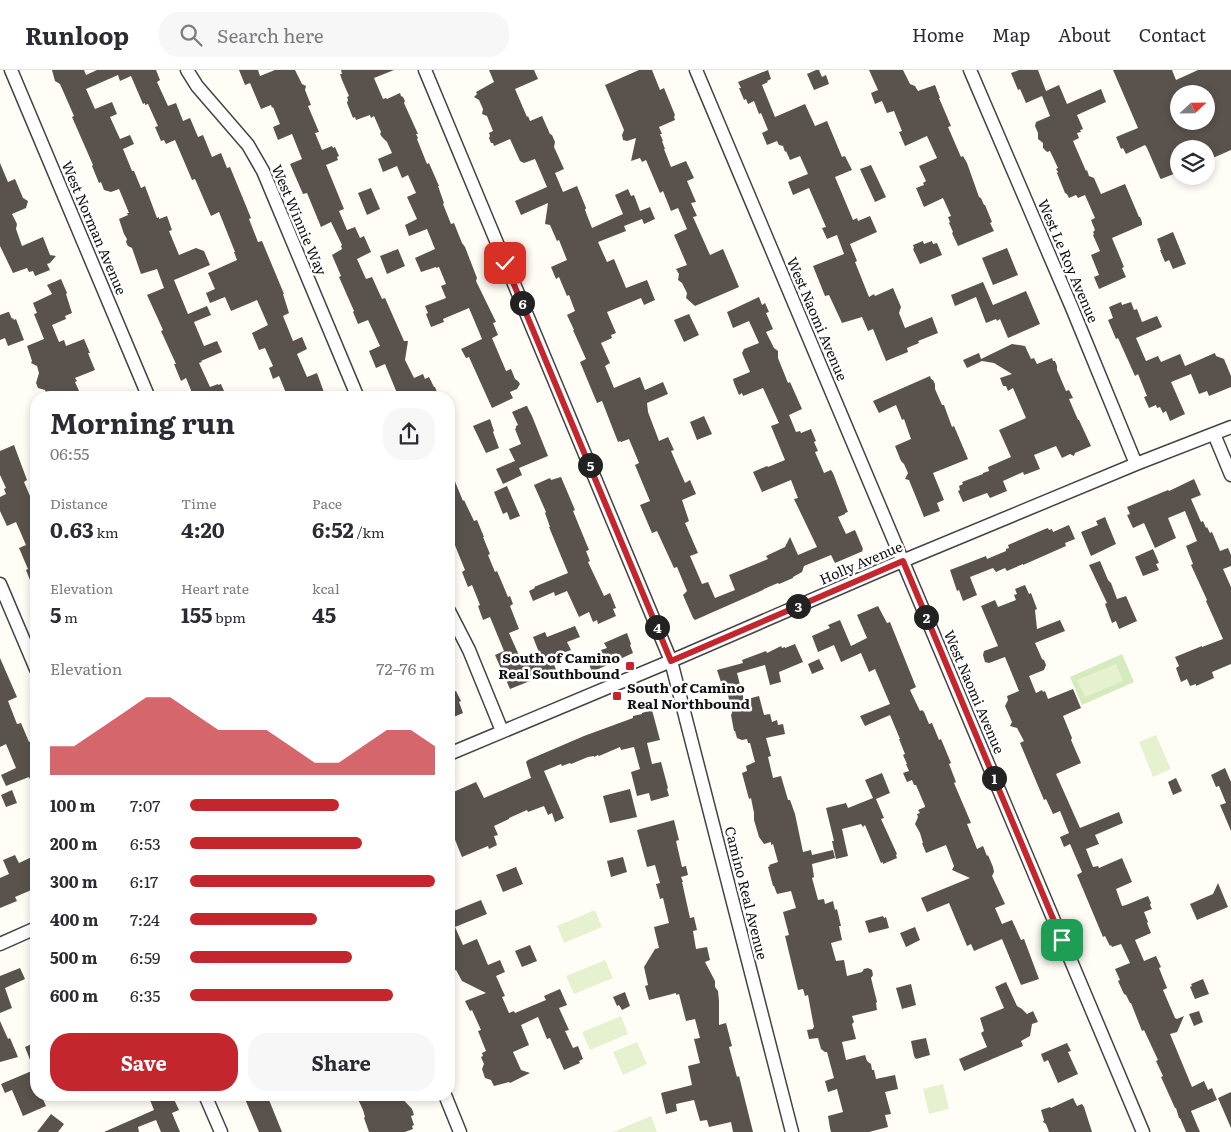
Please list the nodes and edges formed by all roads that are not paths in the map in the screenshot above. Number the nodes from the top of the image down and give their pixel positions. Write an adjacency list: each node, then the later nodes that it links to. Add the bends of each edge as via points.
1 (11, 70): 6 (street, West Norman Avenue)
2 (186, 70): 7 (street, West Winnie Way, via 248,145 263,171)
3 (425, 70): 16 (street, Camino Real Avenue)
4 (696, 70): 12 (street, West Naomi Avenue)
5 (970, 70): 10 (street, West Le Roy Avenue)
6 (146, 391)
7 (355, 391)
8 (1231, 427): 9 (street, Holly Avenue)
9 (1214, 434): 10 (street, Holly Avenue); 11 (street)
10 (1136, 464): 12 (street, Holly Avenue)
11 (1231, 475)
12 (903, 561): 16 (street, Holly Avenue); 26 (street, West Naomi Avenue)
13 (0, 584): 15 (street)
14 (455, 623): 17 (street)
15 (30, 656)
16 (671, 661): 17 (street, Holly Avenue); 25 (street, Camino Real Avenue)
17 (502, 731): 18 (street, Holly Avenue)
18 (455, 751)
19 (30, 931): 20 (street)
20 (0, 944)
21 (208, 1101): 23 (street)
22 (447, 1101): 24 (street)
23 (221, 1132)
24 (460, 1132)
25 (792, 1132)
26 (1143, 1132)

